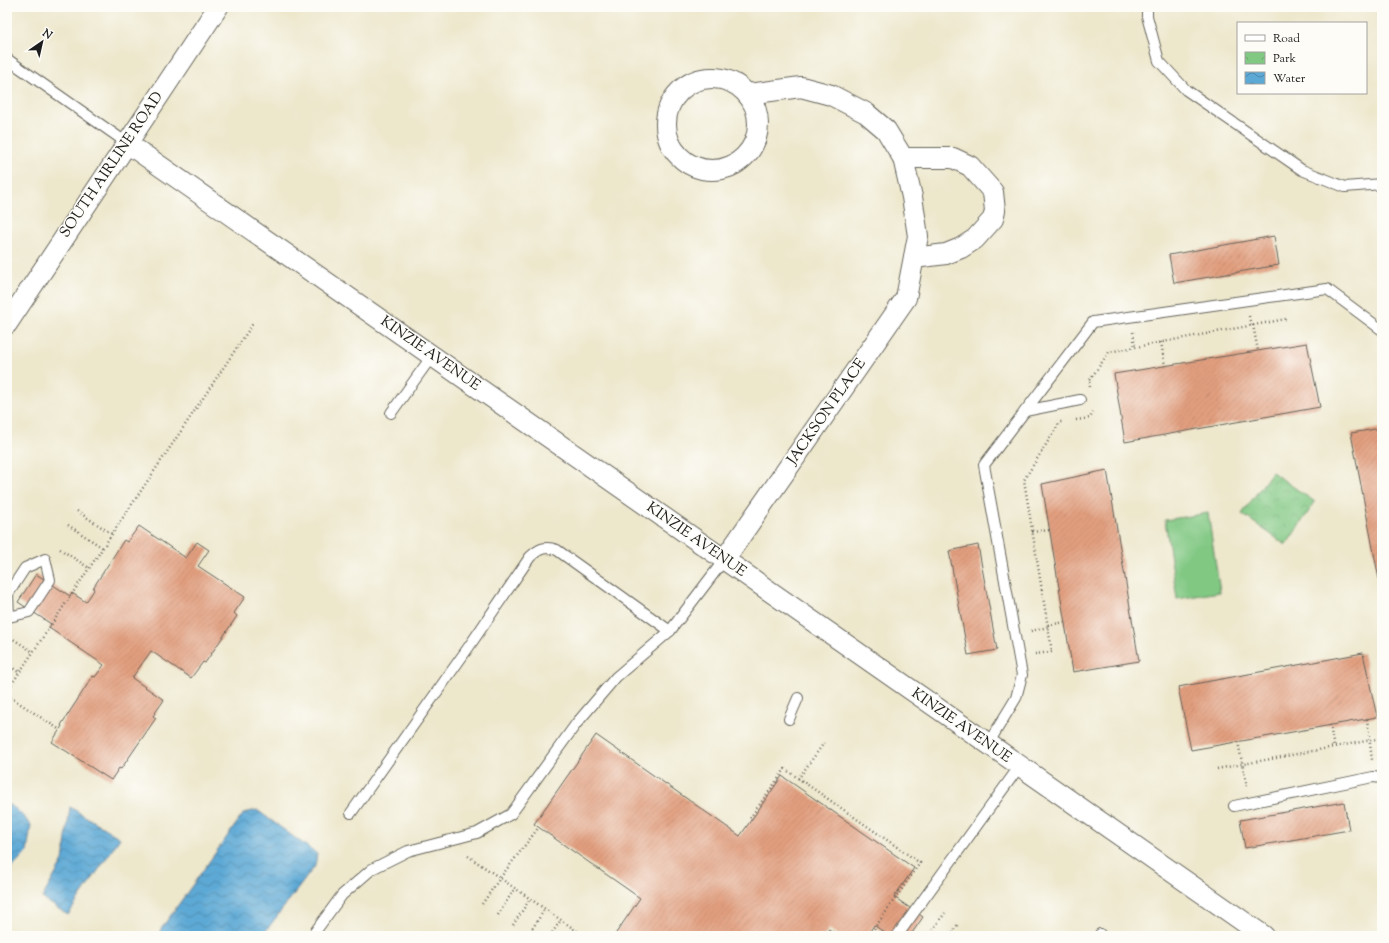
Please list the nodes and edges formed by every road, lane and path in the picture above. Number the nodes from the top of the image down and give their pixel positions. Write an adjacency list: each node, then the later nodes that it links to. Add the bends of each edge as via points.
1 (218, 7): 5 (street, SOUTH AIRLINE ROAD)
2 (1147, 7): 7 (lane, via 1159,61 1186,90 1302,170 1345,187)
3 (7, 59): 5 (lane)
4 (748, 94): 4 (street, via 737,84 723,79 693,81 671,101 666,130 671,145 681,157 694,166 709,170 724,168 738,162 749,152 756,138 759,123 756,108); 6 (street, JACKSON PLACE, via 802,87 831,95 866,113 886,130)
5 (127, 143): 11 (street, SOUTH AIRLINE ROAD); 16 (street, KINZIE AVENUE)
6 (903, 158): 8 (street, JACKSON PLACE, via 918,236); 8 (street, via 953,158 970,166 993,192 993,219 975,239 946,254)
7 (1382, 184)
8 (914, 258): 33 (street, JACKSON PLACE, via 906,298)
9 (1286, 319): 12 (path)
10 (254, 322): 29 (path)
11 (7, 324)
12 (1254, 325): 14 (path); 15 (path)
13 (1382, 330): 21 (lane, via 1327,289 1093,322)
14 (1161, 342): 17 (path); 18 (path, via 1109,352 1089,381)
15 (1258, 351)
16 (432, 356): 22 (lane); 33 (street, KINZIE AVENUE)
17 (1165, 366)
18 (1090, 388)
19 (1080, 400): 21 (lane)
20 (1094, 410): 23 (path, via 1090,418)
21 (1025, 411): 54 (lane, via 984,465 1022,675 1016,698)
22 (391, 413)
23 (1075, 420)
24 (1067, 421): 28 (path, via 1060,422 1024,480)
25 (77, 511): 29 (path)
26 (68, 525): 31 (path)
27 (1050, 530): 28 (path)
28 (1032, 532): 36 (path)
29 (112, 534): 31 (path)
30 (54, 545): 34 (path)
31 (103, 548): 34 (path)
32 (45, 559): 32 (lane, via 25,568 8,594 9,617 29,612 50,580)
33 (724, 560): 37 (lane); 54 (street, KINZIE AVENUE)
34 (89, 568): 39 (path)
35 (1065, 622): 36 (path)
36 (1048, 625): 40 (path)
37 (670, 631): 63 (lane, via 557,550 548,547 539,549 530,557); 78 (lane, via 616,677 576,724 511,814 477,833 408,851 372,869 342,895)
38 (7, 635): 39 (path)
39 (33, 652): 42 (path)
40 (1052, 652)
41 (7, 664): 42 (path)
42 (20, 673): 43 (path)
43 (7, 692)
44 (7, 695): 49 (path)
45 (798, 698): 46 (lane)
46 (789, 719)
47 (1367, 719): 51 (path)
48 (1330, 725): 55 (path)
49 (60, 730)
50 (1382, 738): 51 (path)
51 (1371, 741): 55 (path)
52 (1238, 742): 56 (path)
53 (824, 744): 60 (path)
54 (988, 744): 57 (street, KINZIE AVENUE)
55 (1334, 748): 56 (path)
56 (1243, 764): 58 (path); 61 (path)
57 (1020, 767): 82 (lane); 85 (street, KINZIE AVENUE)
58 (1217, 769)
59 (1382, 778): 61 (lane, via 1373,777)
60 (798, 779): 64 (path, via 785,769); 81 (path, via 920,863)
61 (1250, 804): 62 (lane)
62 (1234, 806)
63 (351, 813)
64 (750, 818)
65 (539, 827): 67 (path)
66 (468, 856): 67 (path)
67 (500, 878): 68 (path); 70 (path)
68 (515, 888): 69 (path); 73 (path)
69 (530, 899): 71 (path); 76 (path)
70 (482, 904)
71 (546, 909): 74 (path); 77 (path)
72 (945, 913): 83 (path)
73 (498, 915)
74 (561, 920): 79 (path); 80 (path, via 577,931)
75 (959, 922): 84 (path)
76 (513, 925)
77 (528, 935)
78 (312, 936)
79 (550, 936)
80 (574, 936)
81 (869, 936)
82 (897, 936)
83 (928, 936)
84 (950, 936)
85 (1264, 936)

